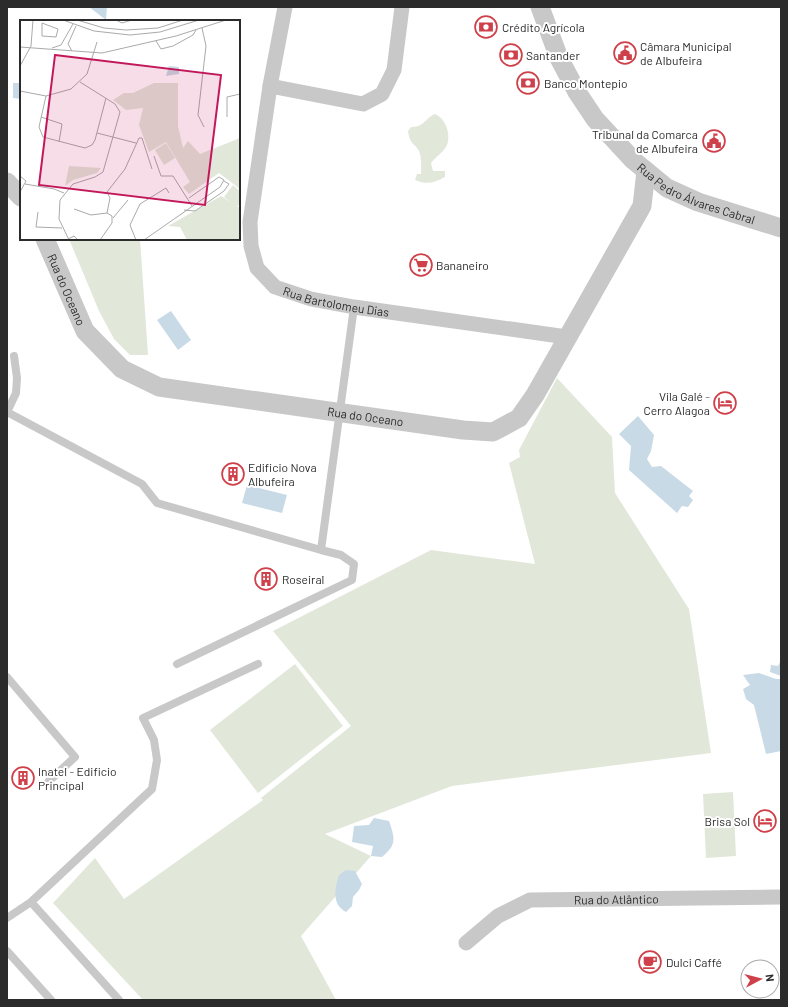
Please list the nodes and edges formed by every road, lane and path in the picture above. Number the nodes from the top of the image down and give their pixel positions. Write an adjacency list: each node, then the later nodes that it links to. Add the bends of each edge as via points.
1 (285, 7): 4 (street, Rua Bartolomeu Dias)
2 (402, 7): 4 (street, via 394,70 382,94 363,104)
3 (540, 7): 5 (street, Rua Pedro Álvares Cabral, via 559,58 577,92 595,119)
4 (270, 86): 12 (street, Rua Bartolomeu Dias, via 250,222 251,246 257,268 275,287 311,299)
5 (646, 171): 7 (street, Rua Pedro Álvares Cabral); 9 (street)
6 (7, 182): 8 (street)
7 (668, 188): 9 (street); 10 (street, Rua Pedro Álvares Cabral, via 698,202)
8 (20, 195)
9 (642, 206): 13 (street, Rua do Oceano)
10 (779, 224)
11 (45, 240): 16 (street, Rua do Oceano, via 86,331 122,369 159,387)
12 (354, 307): 13 (street, Rua Bartolomeu Dias); 16 (lane)
13 (567, 337): 16 (street, Rua do Oceano, via 535,395 518,418 493,432)
14 (14, 356): 15 (lane, via 16,393)
15 (7, 412): 17 (lane, via 142,484 157,503)
16 (340, 412): 17 (lane)
17 (322, 550): 18 (lane, via 341,554 354,564 352,580)
18 (177, 664)
19 (258, 664): 23 (lane, via 143,718 154,740 157,760 152,789)
20 (7, 677): 21 (lane, via 75,757)
21 (48, 782)
22 (781, 897): 25 (street, Rua do Atlântico, via 530,900 498,916)
23 (31, 902): 24 (lane); 28 (lane)
24 (7, 918)
25 (466, 943)
26 (7, 951): 27 (lane)
27 (51, 1000)
28 (119, 1000)

